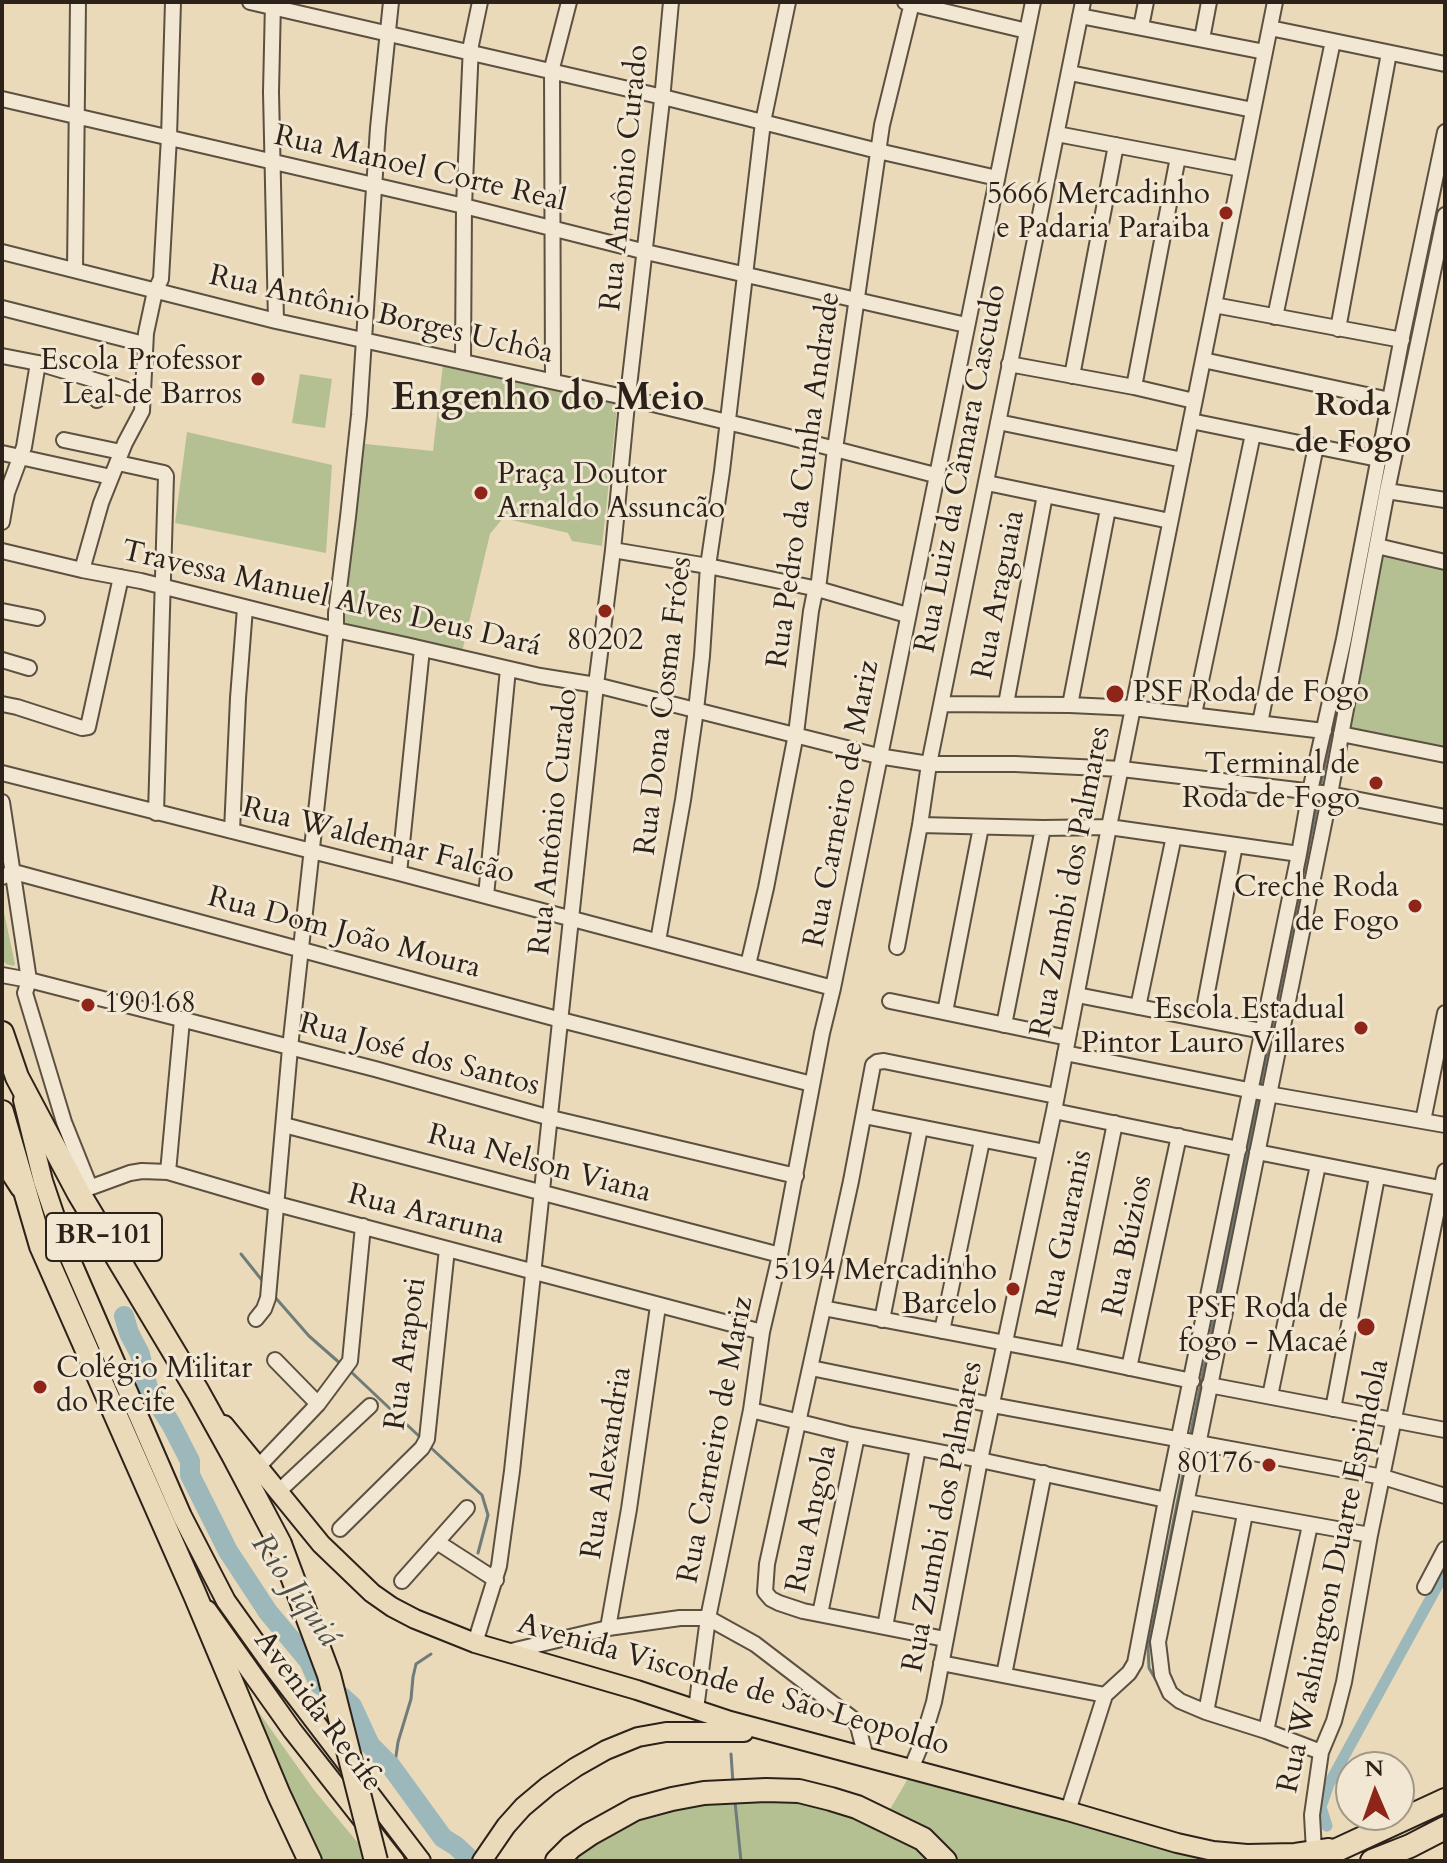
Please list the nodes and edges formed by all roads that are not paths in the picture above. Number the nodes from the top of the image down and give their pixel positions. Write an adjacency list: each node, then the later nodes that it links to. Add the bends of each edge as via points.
1 (78, 2): 31 (street)
2 (173, 2): 35 (street)
3 (250, 2): 14 (street)
4 (391, 2): 19 (street)
5 (480, 2): 23 (street)
6 (569, 2): 26 (street)
7 (671, 2): 28 (street, Rua Antônio Curado)
8 (788, 2): 32 (street, Rua Dona Cosma Fróes)
9 (1033, 2): 18 (street, Rua Carneiro de Mariz)
10 (1146, 2): 16 (street)
11 (1209, 2): 20 (street)
12 (1275, 2): 17 (street, Rua Zumbi dos Palmares)
13 (908, 3): 18 (street); 37 (street, Rua Pedro da Cunha Andrade)
14 (273, 4): 19 (street); 39 (street)
15 (1082, 9): 16 (street); 27 (street, Rua Luiz da Câmara Cascudo)
16 (1141, 27): 20 (street)
17 (1270, 28): 21 (street); 22 (street, Rua Zumbi dos Palmares)
18 (1027, 31): 41 (street, Rua Carneiro de Mariz)
19 (388, 35): 23 (street); 42 (street)
20 (1202, 39): 22 (street)
21 (1333, 41): 24 (street); 54 (street)
22 (1265, 52): 30 (street, Rua Zumbi dos Palmares)
23 (471, 53): 26 (street); 43 (street)
24 (1389, 53): 25 (street); 57 (street)
25 (1445, 64)
26 (552, 73): 28 (street); 45 (street)
27 (1070, 73): 30 (street); 34 (street, Rua Luiz da Câmara Cascudo)
28 (663, 97): 32 (street); 47 (street, Rua Antônio Curado)
29 (2, 99): 31 (street, Rua Manoel Corte Real)
30 (1253, 110): 40 (street, Rua Zumbi dos Palmares)
31 (76, 117): 35 (street, Rua Manoel Corte Real); 48 (street)
32 (763, 122): 37 (street); 49 (street, Rua Dona Cosma Fróes)
33 (1445, 132): 58 (street)
34 (1057, 134): 36 (street); 65 (street, Rua Luiz da Câmara Cascudo)
35 (169, 137): 39 (street, Rua Manoel Corte Real); 50 (street, via 161,279)
36 (1116, 145): 38 (street); 66 (street)
37 (878, 151): 41 (street); 51 (street, Rua Pedro da Cunha Andrade)
38 (1178, 157): 40 (street); 69 (street)
39 (273, 162): 42 (street, Rua Manoel Corte Real); 55 (street)
40 (1241, 169): 52 (street, Rua Zumbi dos Palmares)
41 (997, 178): 56 (street, Rua Carneiro de Mariz)
42 (373, 186): 43 (street, Rua Manoel Corte Real); 59 (street)
43 (464, 206): 45 (street, Rua Manoel Corte Real); 63 (street)
44 (1445, 215): 92 (street)
45 (553, 228): 47 (street, Rua Manoel Corte Real); 67 (street)
46 (2, 252): 48 (street, Rua Antônio Borges Uchôa)
47 (646, 252): 49 (street, Rua Manoel Corte Real); 71 (street, Rua Antônio Curado)
48 (75, 270): 50 (street, Rua Antônio Borges Uchôa)
49 (745, 274): 51 (street, Rua Manoel Corte Real); 77 (street, Rua Dona Cosma Fróes)
50 (155, 291): 55 (street, Rua Antônio Borges Uchôa); 60 (street)
51 (857, 300): 56 (street, Rua Manoel Corte Real); 83 (street, Rua Pedro da Cunha Andrade)
52 (1214, 305): 54 (street); 62 (street, Rua Zumbi dos Palmares)
53 (2, 308): 60 (street)
54 (1275, 317): 57 (street)
55 (276, 321): 59 (street, Rua Antônio Borges Uchôa)
56 (966, 325): 89 (street, Rua Carneiro de Mariz)
57 (1338, 329): 58 (street)
58 (1402, 340): 73 (street)
59 (363, 341): 63 (street, Rua Antônio Borges Uchôa); 111 (street)
60 (144, 344): 70 (street)
61 (2, 356): 64 (street)
62 (1203, 360): 73 (street); 74 (street, Rua Zumbi dos Palmares)
63 (463, 362): 67 (street, Rua Antônio Borges Uchôa)
64 (38, 363): 68 (street); 78 (street)
65 (1009, 364): 66 (street); 76 (street, Rua Luiz da Câmara Cascudo)
66 (1072, 376): 69 (street)
67 (553, 381): 71 (street, Rua Antônio Borges Uchôa)
68 (100, 382): 70 (street); 72 (street)
69 (1134, 387): 74 (street)
70 (144, 395): 86 (street)
71 (628, 398): 77 (street, Rua Antônio Borges Uchôa); 99 (street, Rua Antônio Curado)
72 (97, 400)
73 (1390, 400): 87 (street)
74 (1194, 401): 75 (street, Rua Zumbi dos Palmares)
75 (1191, 421): 80 (street); 88 (street, Rua Zumbi dos Palmares)
76 (998, 422): 88 (street); 91 (street, Rua Luiz da Câmara Cascudo)
77 (727, 423): 83 (street, Rua Antônio Borges Uchôa); 102 (street, Rua Dona Cosma Fróes)
78 (27, 430): 79 (street); 85 (street)
79 (43, 433)
80 (1253, 434): 82 (street); 123 (street)
81 (64, 440): 86 (street)
82 (1316, 446): 87 (street); 124 (street)
83 (835, 449): 89 (street, Rua Antônio Borges Uchôa); 106 (street, Rua Pedro da Cunha Andrade)
84 (2, 453): 85 (street)
85 (22, 458): 90 (street); 97 (street)
86 (120, 458): 90 (street); 105 (street, via 166,475)
87 (1378, 459): 125 (street)
88 (1183, 460): 96 (street, Rua Zumbi dos Palmares)
89 (935, 475): 109 (street, Rua Carneiro de Mariz)
90 (111, 477): 103 (street)
91 (987, 483): 93 (street); 118 (street, Rua Luiz da Câmara Cascudo)
92 (1387, 491): 94 (street); 98 (street)
93 (1045, 495): 95 (street); 119 (street, Rua Araguaia)
94 (1445, 500)
95 (1108, 509): 96 (street); 120 (street)
96 (1170, 521): 121 (street, Rua Zumbi dos Palmares)
97 (2, 522)
98 (1377, 546): 101 (street); 127 (street)
99 (613, 550): 102 (street); 116 (street, Rua Antônio Curado)
100 (2, 551): 103 (street, Travessa Manuel Alves Deus Dará)
101 (1445, 562)
102 (708, 566): 106 (street); 122 (street, Rua Dona Cosma Fróes)
103 (82, 570): 104 (street, Travessa Manuel Alves Deus Dará)
104 (121, 577): 105 (street, Travessa Manuel Alves Deus Dará); 117 (street, via 86,728)
105 (164, 587): 107 (street, Travessa Manuel Alves Deus Dará); 136 (street)
106 (818, 589): 109 (street); 126 (street, Rua Pedro da Cunha Andrade)
107 (245, 608): 111 (street, Travessa Manuel Alves Deus Dará); 142 (street)
108 (2, 611): 110 (street)
109 (907, 615): 129 (street, Rua Carneiro de Mariz)
110 (37, 618)
111 (336, 630): 112 (street, Travessa Manuel Alves Deus Dará); 145 (street)
112 (422, 649): 115 (street, Travessa Manuel Alves Deus Dará); 147 (street)
113 (2, 660): 114 (street)
114 (29, 668)
115 (508, 669): 116 (street, Travessa Manuel Alves Deus Dará); 149 (street)
116 (596, 685): 122 (street, Travessa Manuel Alves Deus Dará); 150 (street, Rua Antônio Curado)
117 (2, 704)
118 (941, 704): 119 (street); 130 (street, Rua Luiz da Câmara Cascudo)
119 (1006, 704): 120 (street)
120 (1070, 705): 121 (street)
121 (1133, 708): 123 (street); 131 (street, Rua Zumbi dos Palmares)
122 (696, 710): 126 (street, Travessa Manuel Alves Deus Dará); 151 (street, Rua Dona Cosma Fróes)
123 (1194, 714): 124 (street)
124 (1260, 723): 125 (street)
125 (1324, 731): 133 (street)
126 (796, 734): 129 (street, Travessa Manuel Alves Deus Dará); 154 (street, Rua Pedro da Cunha Andrade)
127 (1341, 734): 128 (street); 134 (street)
128 (1445, 755)
129 (878, 756): 130 (street, Travessa Manuel Alves Deus Dará); 157 (street, Rua Carneiro de Mariz)
130 (929, 764): 131 (street, Travessa Manuel Alves Deus Dará); 138 (street, Rua Luiz da Câmara Cascudo)
131 (1122, 769): 133 (street, Travessa Manuel Alves Deus Dará); 140 (street, Rua Zumbi dos Palmares)
132 (2, 773): 136 (street, Rua Waldemar Falcão)
133 (1310, 791): 134 (street, Travessa Manuel Alves Deus Dará); 146 (street)
134 (1330, 794): 137 (street, Travessa Manuel Alves Deus Dará); 175 (street)
135 (2, 802): 148 (street)
136 (156, 813): 142 (street, Rua Waldemar Falcão)
137 (1445, 817)
138 (920, 825): 139 (street); 152 (street, Rua Luiz da Câmara Cascudo)
139 (981, 827): 141 (street); 161 (street)
140 (1109, 827): 141 (street); 143 (street); 158 (street, Rua Zumbi dos Palmares)
141 (1043, 828): 166 (street)
142 (232, 831): 145 (street, Rua Waldemar Falcão)
143 (1174, 836): 144 (street); 160 (street)
144 (1235, 845): 146 (street); 163 (street)
145 (312, 852): 147 (street, Rua Waldemar Falcão); 153 (street)
146 (1299, 854): 167 (street)
147 (399, 873): 149 (street, Rua Waldemar Falcão)
148 (8, 875): 153 (street, Rua Dom João Moura); 156 (street)
149 (486, 896): 150 (street, Rua Waldemar Falcão)
150 (572, 919): 151 (street, Rua Waldemar Falcão); 165 (street, Rua Antônio Curado)
151 (658, 941): 154 (street, Rua Waldemar Falcão)
152 (897, 947)
153 (301, 949): 165 (street, Rua Dom João Moura); 170 (street)
154 (748, 965): 157 (street, Rua Waldemar Falcão)
155 (2, 975): 156 (street, Rua José dos Santos)
156 (29, 980): 164 (street, Rua José dos Santos); 198 (street, via 25,993)
157 (833, 988): 173 (street, Rua Carneiro de Mariz)
158 (1077, 995): 160 (street); 169 (street, Rua Zumbi dos Palmares)
159 (890, 1001): 161 (street)
160 (1138, 1007): 163 (street)
161 (945, 1012): 166 (street)
162 (1445, 1013): 171 (street)
163 (1202, 1019): 167 (street)
164 (182, 1020): 170 (street, Rua José dos Santos); 194 (street)
165 (561, 1020): 173 (street, Rua Dom João Moura); 180 (street, Rua Antônio Curado)
166 (1004, 1025): 169 (street)
167 (1262, 1031): 174 (street)
168 (2, 1033): 172 (highway, Avenida Visconde de São Leopoldo / BR-101)
169 (1066, 1046): 174 (street); 176 (street, Rua Zumbi dos Palmares)
170 (290, 1048): 180 (street, Rua José dos Santos); 183 (street)
171 (1440, 1064): 181 (street)
172 (17, 1077): 198 (highway, Avenida Visconde de São Leopoldo / BR-101); 279 (main road, Avenida Recife, via 66,1249 226,1601)
173 (812, 1084): 195 (street, Rua Carneiro de Mariz)
174 (1251, 1090): 175 (street); 188 (street)
175 (1268, 1094): 181 (street); 190 (street)
176 (1056, 1096): 177 (street, Rua Zumbi dos Palmares); 179 (street, via 884,1061 873,1067)
177 (1054, 1111): 182 (street); 189 (street, Rua Zumbi dos Palmares)
178 (2, 1112): 200 (highway, BR-101)
179 (864, 1116): 185 (street); 207 (street)
180 (551, 1118): 195 (street, Rua José dos Santos); 199 (street, Rua Antônio Curado)
181 (1423, 1121): 184 (street)
182 (1115, 1123): 186 (street); 213 (street, Rua Guaranis)
183 (284, 1125): 199 (street, Rua Nelson Viana); 201 (street)
184 (1445, 1125)
185 (920, 1128): 187 (street); 209 (street)
186 (1179, 1136): 188 (street); 216 (street, Rua Búzios)
187 (982, 1141): 189 (street); 210 (street)
188 (1239, 1149): 217 (street)
189 (1045, 1152): 212 (street, Rua Zumbi dos Palmares)
190 (1257, 1152): 192 (street); 218 (street)
191 (2, 1160): 200 (main road)
192 (1318, 1165): 196 (street); 220 (street)
193 (1445, 1171): 197 (street, Rua Washington Duarte Espindola)
194 (168, 1172): 198 (street, Rua Araruna, via 130,1173); 201 (street, Rua Araruna)
195 (796, 1176): 204 (street, Rua Carneiro de Mariz)
196 (1377, 1177): 197 (street); 224 (street)
197 (1443, 1188): 226 (street, Rua Washington Duarte Espindola)
198 (84, 1189): 219 (highway, Avenida Visconde de São Leopoldo / BR-101)
199 (542, 1194): 204 (street, Rua Nelson Viana); 205 (street, Rua Antônio Curado)
200 (26, 1198): 251 (highway, BR-101, via 41,1246)
201 (277, 1204): 202 (street, Rua Araruna); 208 (street, via 268,1298)
202 (363, 1226): 203 (street, Rua Araruna); 221 (street, via 346,1366)
203 (447, 1249): 205 (street, Rua Araruna); 244 (street, Rua Arapoti, via 424,1443)
204 (780, 1255): 211 (street, Rua Carneiro de Mariz)
205 (533, 1272): 206 (street, Rua Araruna); 248 (street, Rua Antônio Curado)
206 (658, 1306): 211 (street, Rua Araruna); 255 (street, Rua Alexandria)
207 (823, 1308): 209 (street); 215 (street)
208 (256, 1319)
209 (882, 1320): 210 (street)
210 (942, 1331): 212 (street)
211 (762, 1332): 225 (street, Rua Carneiro de Mariz)
212 (1005, 1343): 213 (street); 222 (street, Rua Zumbi dos Palmares)
213 (1068, 1355): 216 (street)
214 (275, 1360): 221 (street)
215 (811, 1368): 222 (street); 227 (street)
216 (1129, 1368): 217 (street)
217 (1192, 1381): 230 (street)
218 (1209, 1385): 220 (street); 231 (street)
219 (198, 1392): 234 (main road, Avenida Visconde de São Leopoldo); 277 (highway, Avenida Visconde de São Leopoldo / BR-101, bridge, via 280,1544 329,1675)
220 (1270, 1396): 224 (street)
221 (318, 1404): 234 (street)
222 (992, 1405): 230 (street); 233 (street, Rua Zumbi dos Palmares)
223 (370, 1406): 237 (street)
224 (1333, 1409): 226 (street)
225 (751, 1410): 227 (street); 253 (street, Rua Carneiro de Mariz)
226 (1395, 1421): 228 (street); 236 (street, Rua Washington Duarte Espindola)
227 (799, 1423): 229 (street); 252 (street, via 765,1589 779,1603)
228 (1445, 1430)
229 (857, 1436): 232 (street); 252 (street, Rua Angola)
230 (1180, 1439): 231 (street); 239 (street)
231 (1197, 1443): 236 (street); 240 (street)
232 (918, 1448): 233 (street); 254 (street)
233 (980, 1460): 235 (street); 256 (street, Rua Zumbi dos Palmares)
234 (258, 1467): 237 (main road, Avenida Visconde de São Leopoldo)
235 (1044, 1473): 239 (street); 260 (street)
236 (1383, 1477): 238 (street); 245 (street, Rua Washington Duarte Espindola)
237 (278, 1492): 257 (main road, Avenida Visconde de São Leopoldo, via 372,1593 415,1619)
238 (1445, 1496)
239 (1166, 1500): 261 (street, via 1135,1663)
240 (1187, 1502): 242 (street); 263 (street, via 1158,1654 1170,1693)
241 (467, 1508): 246 (street)
242 (1245, 1514): 243 (street); 263 (street)
243 (1310, 1525): 245 (street); 264 (street)
244 (340, 1529)
245 (1370, 1535): 266 (street, Rua Washington Duarte Espindola, via 1344,1682)
246 (437, 1542): 248 (street); 249 (street)
247 (1445, 1549): 250 (street)
248 (496, 1580): 257 (street, Rua Antônio Curado)
249 (402, 1581)
250 (1425, 1587)
251 (195, 1595): 269 (highway, BR-101); 278 (main road, Avenida Recife)
252 (820, 1614): 254 (street)
253 (708, 1618): 255 (street, Rua Carneiro de Mariz); 262 (street, Rua Carneiro de Mariz); 267 (street, Rua Carneiro de Mariz, via 755,1644 853,1719)
254 (885, 1627): 256 (street)
255 (608, 1628): 258 (street, Rua Carneiro de Mariz)
256 (945, 1639): 259 (street, Rua Zumbi dos Palmares)
257 (475, 1643): 258 (main road, Avenida Visconde de São Leopoldo)
258 (505, 1652): 262 (main road, Avenida Visconde de São Leopoldo)
259 (941, 1663): 260 (street); 268 (street, Rua Zumbi dos Palmares, via 931,1714)
260 (1004, 1675): 261 (street)
261 (1105, 1695): 271 (street)
262 (696, 1709): 265 (main road, Avenida Visconde de São Leopoldo)
263 (1206, 1712): 264 (street)
264 (1266, 1731): 266 (street)
265 (771, 1732): 267 (main road, Avenida Visconde de São Leopoldo); 280 (main road, via 666,1732 606,1750 523,1807)
266 (1321, 1752): 274 (street, Rua Washington Duarte Espindola, via 1312,1815)
267 (866, 1758): 268 (main road, Avenida Visconde de São Leopoldo)
268 (911, 1769): 271 (main road, Avenida Visconde de São Leopoldo)
269 (279, 1795): 275 (highway); 276 (highway, BR-101)
270 (1445, 1800): 274 (highway)
271 (1068, 1811): 274 (main road, Avenida Visconde de São Leopoldo, via 1213,1851)
272 (1445, 1828): 273 (highway)
273 (1410, 1846): 283 (highway); 284 (main road)
274 (1314, 1856)
275 (292, 1861)
276 (310, 1861)
277 (376, 1861)
278 (395, 1861)
279 (421, 1861)
280 (482, 1861)
281 (557, 1861): 282 (highway, via 590,1834 635,1809 704,1793 785,1790 857,1807 923,1839)
282 (945, 1861)
283 (1372, 1861)
284 (1389, 1861)

